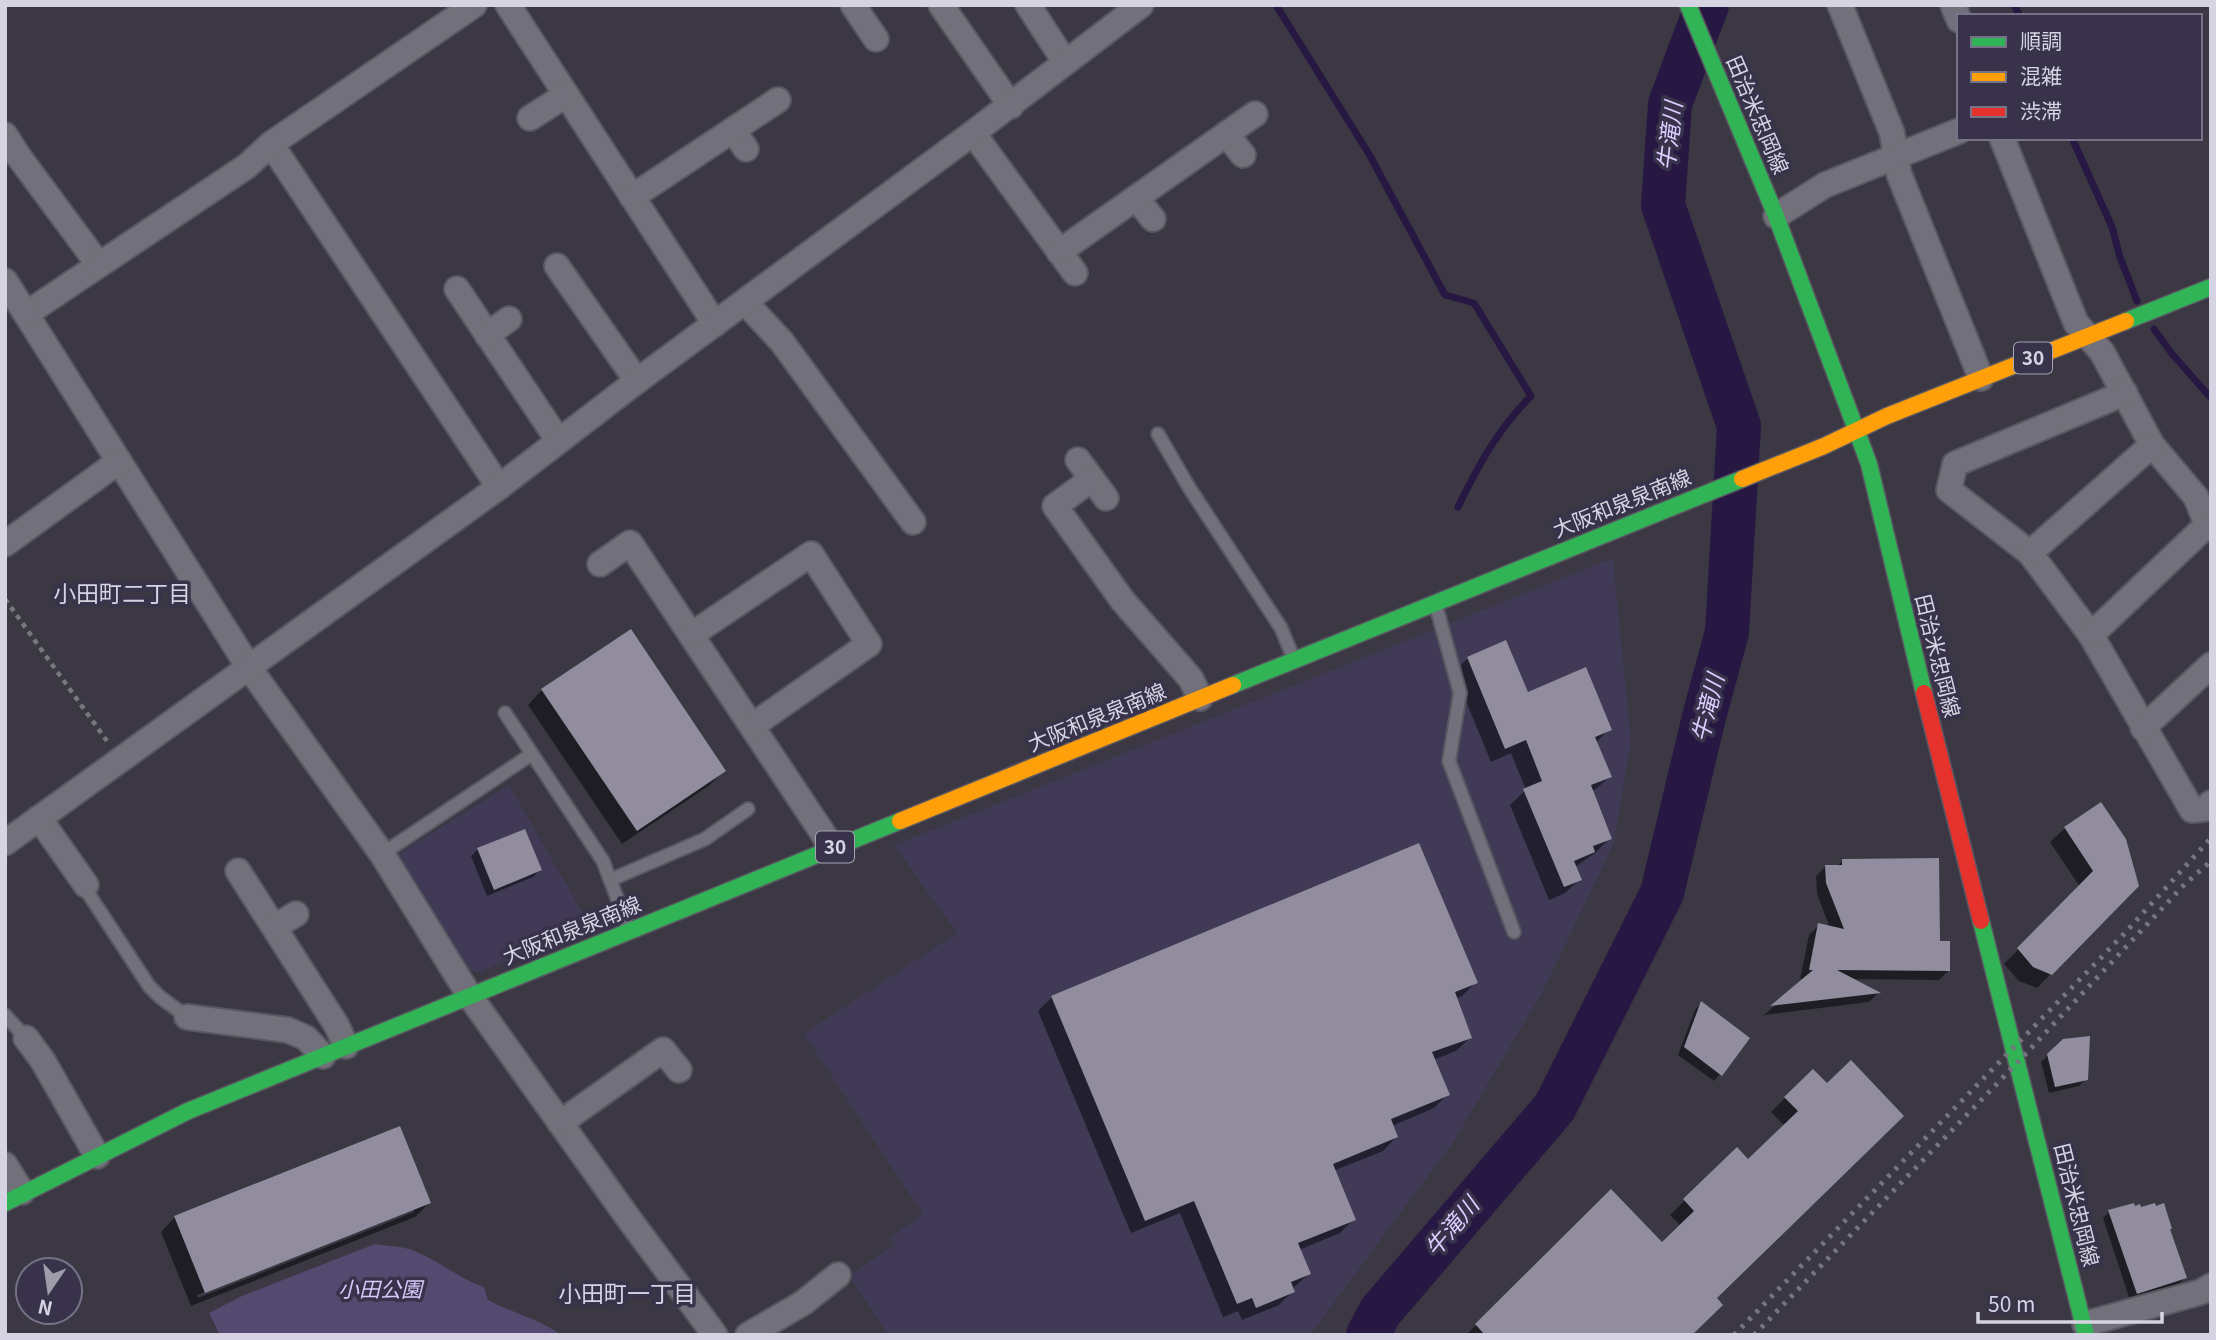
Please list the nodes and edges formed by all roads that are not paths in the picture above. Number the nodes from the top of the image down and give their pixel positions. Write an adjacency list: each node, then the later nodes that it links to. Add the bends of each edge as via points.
1 (474, 5): 21 (street)
2 (508, 5): 11 (street)
3 (853, 5): 9 (street)
4 (941, 5): 13 (street)
5 (1028, 5): 10 (street)
6 (1688, 5): 27 (main road, 田治米忠岡線)
7 (1840, 5): 23 (street, via 1892,133)
8 (1130, 9): 10 (street)
9 (876, 39)
10 (1065, 62): 13 (street)
11 (566, 95): 15 (street); 25 (street)
12 (778, 100): 25 (street, via 740,139)
13 (1011, 106): 17 (street)
14 (1255, 114): 18 (street)
15 (530, 118)
16 (1957, 132): 23 (street)
17 (974, 133): 29 (street); 36 (street)
18 (1226, 134): 22 (street); 26 (street)
19 (5, 135): 24 (street)
20 (2003, 140): 41 (street, via 2076,323)
21 (271, 144): 30 (street, via 247,166); 51 (street)
22 (1243, 155)
23 (1895, 155): 27 (street, via 1825,185); 42 (street)
24 (12, 162): 30 (street)
25 (632, 197): 39 (street)
26 (1136, 198): 28 (street); 29 (street)
27 (1776, 216): 45 (main road, 田治米忠岡線)
28 (1153, 219)
29 (1059, 252): 32 (street)
30 (99, 265): 37 (street)
31 (557, 266): 43 (street)
32 (1075, 273)
33 (5, 281): 37 (street)
34 (2211, 287): 41 (main road, 大阪和泉泉南線 / 30)
35 (457, 289): 40 (street)
36 (745, 302): 39 (street); 52 (street, via 782,342)
37 (26, 314): 49 (street)
38 (509, 319): 40 (street)
39 (715, 324): 43 (street)
40 (488, 335): 47 (street)
41 (2088, 337): 42 (main road, 大阪和泉泉南線 / 30); 44 (street)
42 (1981, 378): 45 (main road, 大阪和泉泉南線 / 30)
43 (637, 381): 47 (street)
44 (2125, 393): 48 (street); 55 (street, via 1955,464 1949,490)
45 (1857, 431): 57 (main road, 大阪和泉泉南線 / 30); 94 (main road, 田治米忠岡線)
46 (1158, 434): 60 (lane, via 1281,628)
47 (558, 440): 51 (street)
48 (2152, 445): 53 (street, via 2196,497); 55 (street)
49 (118, 462): 54 (street); 62 (street)
50 (1092, 479): 63 (street, via 1055,506 1115,607 1191,679)
51 (499, 488): 62 (street)
52 (913, 522)
53 (2209, 527): 59 (street)
54 (5, 544)
55 (2029, 553): 59 (street)
56 (600, 564): 58 (street, via 630,543)
57 (1435, 603): 60 (main road, 大阪和泉泉南線 / 30); 80 (lane, via 1460,693 1449,761)
58 (691, 635): 65 (street); 65 (street, via 811,554 869,644)
59 (2091, 635): 66 (street)
60 (1295, 660): 63 (main road, 大阪和泉泉南線 / 30)
61 (2211, 665): 66 (street)
62 (250, 669): 70 (street); 73 (street)
63 (1200, 698): 72 (main road, 大阪和泉泉南線 / 30)
64 (505, 713): 67 (lane)
65 (752, 726): 72 (street)
66 (2143, 728): 68 (street, via 2192,810)
67 (532, 754): 73 (lane); 75 (lane, via 603,861)
68 (2211, 803)
69 (748, 809): 75 (lane, via 705,839)
70 (39, 818): 71 (street); 76 (street)
71 (5, 843)
72 (831, 849): 79 (main road, 大阪和泉泉南線 / 30)
73 (382, 855): 81 (street)
74 (238, 871): 78 (street)
75 (610, 880): 79 (lane)
76 (86, 886): 83 (lane, via 149,986)
77 (296, 914): 78 (street)
78 (274, 927): 85 (street)
79 (629, 931): 81 (main road, 大阪和泉泉南線 / 30)
80 (1514, 932)
81 (469, 995): 85 (main road, 大阪和泉泉南線 / 30); 88 (street)
82 (5, 1015): 84 (lane)
83 (187, 1017): 86 (street, via 288,1030 306,1038)
84 (26, 1038): 89 (street)
85 (346, 1046): 86 (main road, 大阪和泉泉南線 / 30)
86 (323, 1056): 89 (main road, 大阪和泉泉南線 / 30, via 188,1111)
87 (679, 1070): 88 (street, via 663,1050)
88 (560, 1123): 95 (street)
89 (97, 1156): 91 (main road, 大阪和泉泉南線 / 30)
90 (5, 1165): 91 (street)
91 (14, 1197)
92 (838, 1275): 96 (street, via 803,1303)
93 (2211, 1286): 94 (street)
94 (2086, 1330)
95 (716, 1335)
96 (748, 1335)

